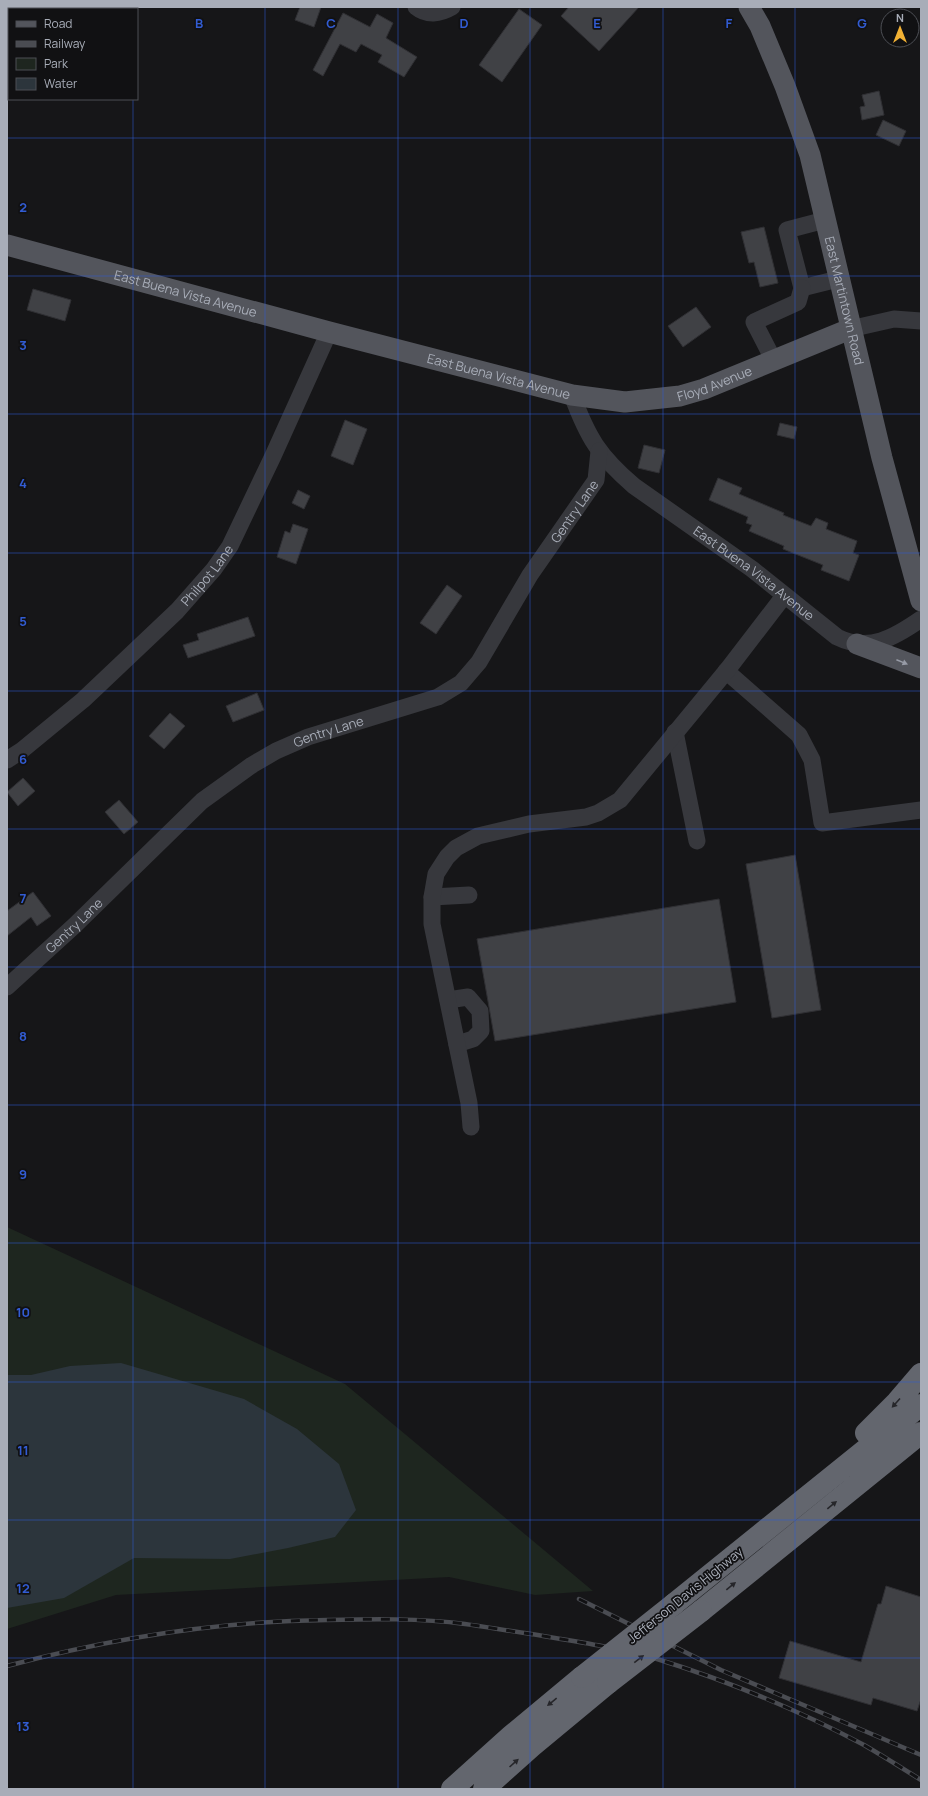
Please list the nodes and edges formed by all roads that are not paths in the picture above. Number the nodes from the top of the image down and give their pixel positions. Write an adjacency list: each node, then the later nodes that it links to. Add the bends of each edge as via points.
1 (416, 7): 2 (street, via 436,13)
2 (452, 7)
3 (749, 7): 4 (main road, East Martintown Road, via 763,33 810,155)
4 (825, 220): 6 (main road, East Martintown Road); 7 (street, via 787,230)
5 (7, 245): 10 (main road, East Buena Vista Avenue)
6 (838, 278): 7 (street); 9 (main road, East Martintown Road)
7 (802, 288): 11 (street, via 798,302 754,322)
8 (921, 321): 9 (street, via 894,319)
9 (850, 329): 11 (main road, Floyd Avenue); 15 (main road, East Martintown Road)
10 (329, 332): 12 (main road, East Buena Vista Avenue); 21 (street, Philpot Lane, via 230,546 214,569 177,612 83,700 21,752)
11 (774, 361): 12 (main road, Floyd Avenue, via 704,389 673,397 625,402)
12 (572, 395): 13 (street, East Buena Vista Avenue, via 584,428)
13 (599, 451): 14 (street, East Buena Vista Avenue, via 634,486 752,569); 26 (street, Gentry Lane, via 596,480 530,575 478,662 461,683 438,697 308,737 252,765 202,801 74,926)
14 (784, 596): 17 (street, East Buena Vista Avenue, via 837,637); 19 (street)
15 (921, 601)
16 (921, 619): 17 (street, East Buena Vista Avenue, via 900,633 876,644)
17 (857, 644): 18 (main road, one-way to 18)
18 (921, 668)
19 (726, 671): 20 (street); 22 (street, via 799,735 812,760 822,823)
20 (675, 732): 23 (street); 25 (street, via 630,790 610,807 586,817 529,824 490,832 466,841 456,848 439,868)
21 (7, 760)
22 (921, 810)
23 (697, 841)
24 (470, 894): 25 (street)
25 (432, 897): 27 (street, via 432,924)
26 (7, 987)
27 (448, 1000): 28 (street); 28 (street, via 468,997 480,1011 481,1031 473,1039)
28 (457, 1044): 29 (street, via 469,1103)
29 (471, 1127)
30 (921, 1374): 33 (highway, one-way to 33, via 873,1427 839,1456)
31 (921, 1405): 33 (highway, Jefferson Davis Highway)
32 (921, 1433): 35 (highway, Jefferson Davis Highway, one-way to 32, bridge, via 608,1684)
33 (767, 1528): 34 (highway, Jefferson Davis Highway, one-way to 34, bridge, via 582,1677)
34 (452, 1789)
35 (484, 1789)

